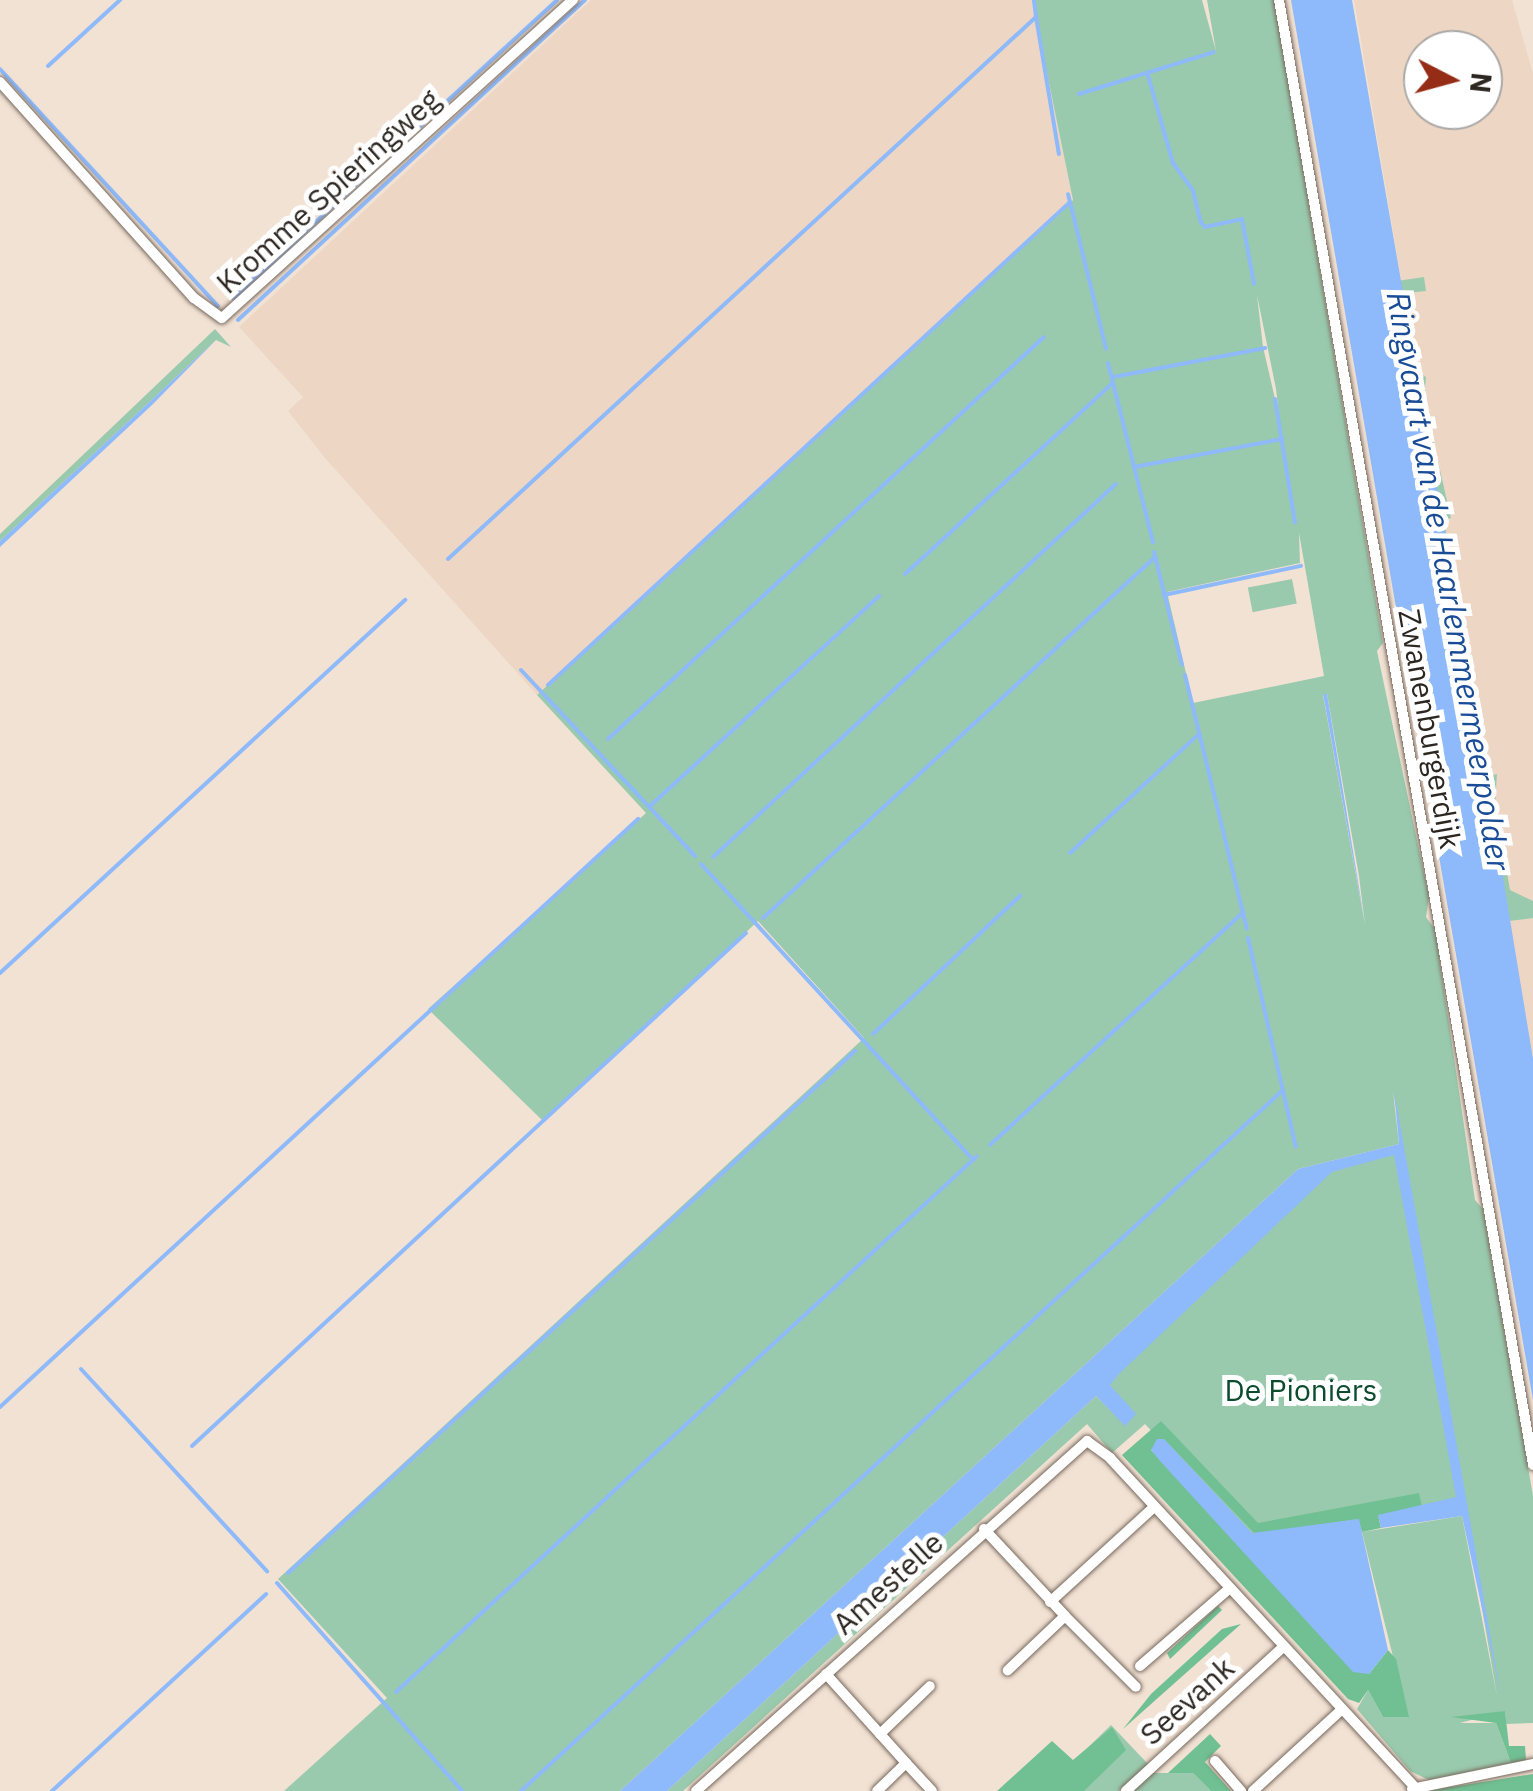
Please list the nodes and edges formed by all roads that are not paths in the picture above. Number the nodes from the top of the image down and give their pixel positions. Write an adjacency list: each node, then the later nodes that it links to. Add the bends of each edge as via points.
1 (573, 0): 3 (street, Kromme Spieringweg, via 222,318 194,298)
2 (1279, 0): 4 (street, Zwanenburgerdijk)
3 (0, 82)
4 (1533, 1465)
5 (1154, 1508): 6 (street, Amestelle, via 1088,1441); 7 (street); 8 (street)
6 (984, 1529): 8 (street, Amestelle); 13 (street, Amestelle)
7 (1230, 1588): 10 (street); 11 (street, Seevank)
8 (1050, 1602): 9 (street, Amestelle)
9 (1065, 1616): 12 (street); 15 (street, Amestelle)
10 (1282, 1648): 16 (street); 25 (street, Seevank)
11 (1140, 1666)
12 (1008, 1670)
13 (826, 1674): 17 (street, Amestelle); 22 (street, Amestelle)
14 (930, 1686): 17 (street)
15 (1136, 1687)
16 (1339, 1712): 21 (street); 27 (street)
17 (880, 1734): 19 (street, Amestelle)
18 (1215, 1761): 26 (street)
19 (906, 1764): 23 (street); 24 (street, Amestelle)
20 (1533, 1764): 21 (street)
21 (1412, 1789)
22 (696, 1791)
23 (876, 1791)
24 (932, 1791)
25 (1126, 1791)
26 (1242, 1791)
27 (1254, 1791)

